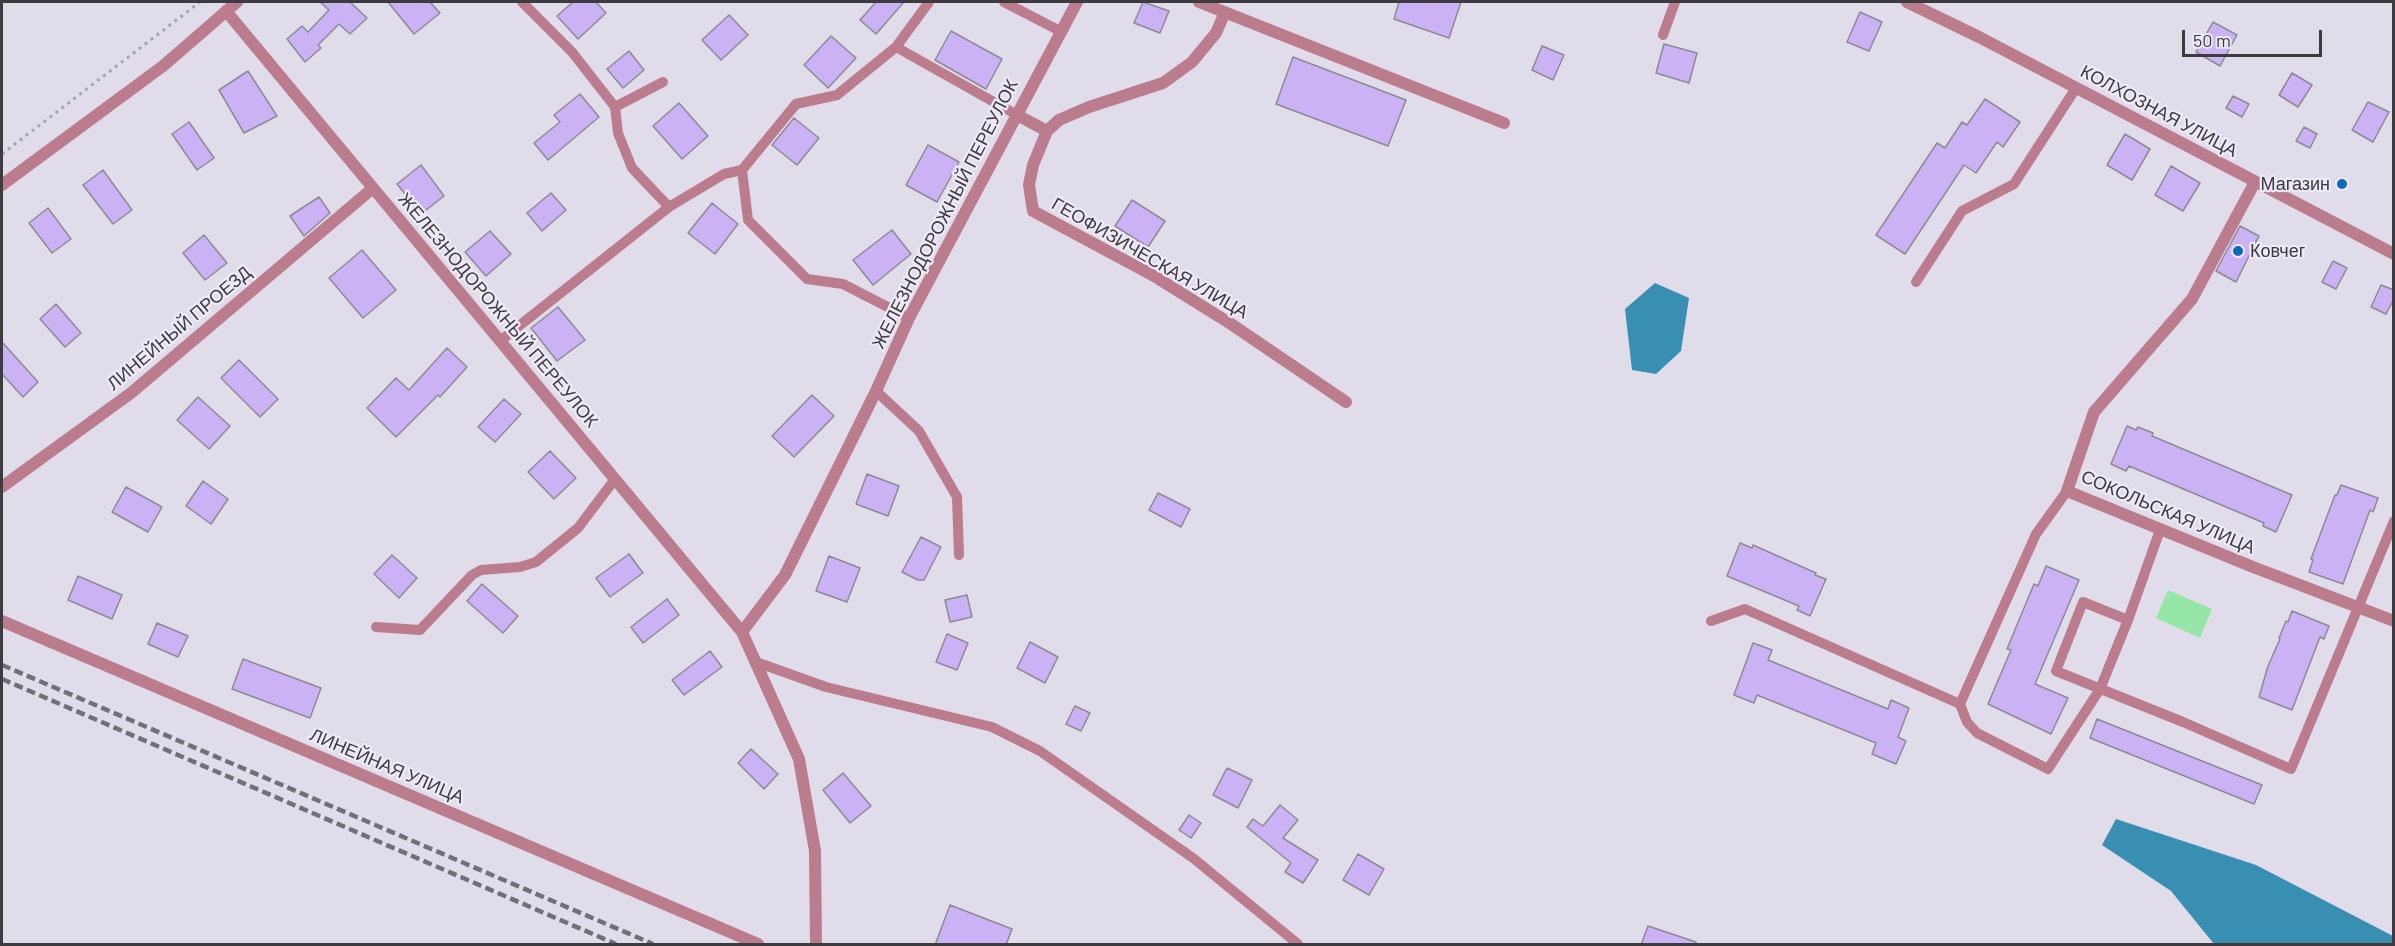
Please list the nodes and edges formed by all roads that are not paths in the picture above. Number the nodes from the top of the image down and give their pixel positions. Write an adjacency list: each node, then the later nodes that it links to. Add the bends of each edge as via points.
1 (237, 2): 9 (street)
2 (522, 2): 16 (lane, via 572,51)
3 (929, 2): 13 (lane)
4 (1004, 2): 11 (lane)
5 (1077, 2): 11 (street, ЖЕЛЕЗНОДОРОЖНЫЙ ПЕРЕУЛОК)
6 (1199, 2): 10 (street)
7 (1675, 2): 12 (lane)
8 (1907, 2): 15 (street, КОЛХОЗНАЯ УЛИЦА)
9 (226, 11): 22 (street, via 162,66); 23 (street, ЖЕЛЕЗНОДОРОЖНЫЙ ПЕРЕУЛОК)
10 (1225, 12): 18 (street); 19 (street, via 1216,33 1192,62 1163,83 1089,107 1059,120)
11 (1060, 32): 17 (street, ЖЕЛЕЗНОДОРОЖНЫЙ ПЕРЕУЛОК)
12 (1663, 35)
13 (896, 47): 17 (lane); 20 (lane, via 837,95 796,104)
14 (663, 82): 16 (lane)
15 (2076, 88): 21 (street, КОЛХОЗНАЯ УЛИЦА); 26 (lane, via 2014,184 1962,211)
16 (615, 107): 24 (lane, via 618,133 632,168)
17 (1017, 115): 19 (street); 27 (street, ЖЕЛЕЗНОДОРОЖНЫЙ ПЕРЕУЛОК)
18 (1504, 123)
19 (1047, 131): 30 (street, ГЕОФИЗИЧЕСКАЯ УЛИЦА, via 1029,185 1033,211 1154,276)
20 (742, 170): 24 (lane, via 724,174); 27 (lane, via 748,220 807,279 843,284)
21 (2255, 182): 25 (street, КОЛХОЗНАЯ УЛИЦА); 33 (street, СОКОЛЬСКАЯ УЛИЦА, via 2192,299 2094,412)
22 (2, 185)
23 (374, 188): 28 (street, ЖЕЛЕЗНОДОРОЖНЫЙ ПЕРЕУЛОК); 32 (street, ЛИНЕЙНЫЙ ПРОЕЗД, via 131,393)
24 (669, 207): 28 (lane)
25 (2394, 254)
26 (1916, 282)
27 (909, 318): 29 (street, ЖЕЛЕЗНОДОРОЖНЫЙ ПЕРЕУЛОК)
28 (500, 341): 31 (street, ЖЕЛЕЗНОДОРОЖНЫЙ ПЕРЕУЛОК)
29 (876, 391): 36 (lane, via 919,431 957,497); 43 (street, ЖЕЛЕЗНОДОРОЖНЫЙ ПЕРЕУЛОК, via 784,576)
30 (1346, 402)
31 (615, 479): 42 (lane, via 578,528 536,562 472,575 420,630); 43 (street, ЖЕЛЕЗНОДОРОЖНЫЙ ПЕРЕУЛОК)
32 (2, 487)
33 (2067, 491): 35 (street, СОКОЛЬСКАЯ УЛИЦА); 46 (lane, via 2036,534)
34 (2394, 521): 37 (lane)
35 (2160, 530): 37 (street, СОКОЛЬСКАЯ УЛИЦА); 38 (lane)
36 (959, 555)
37 (2358, 608): 41 (street, СОКОЛЬСКАЯ УЛИЦА); 45 (lane, via 2291,769)
38 (2128, 620): 45 (lane); 45 (lane, via 2083,602 2056,671)
39 (2, 621): 47 (street, ЛИНЕЙНАЯ УЛИЦА)
40 (1712, 621): 46 (lane, via 1745,609)
41 (2394, 621)
42 (376, 627)
43 (742, 632): 44 (street, ЖЕЛЕЗНОДОРОЖНЫЙ ПЕРЕУЛОК)
44 (756, 662): 48 (street, ЖЕЛЕЗНОДОРОЖНЫЙ ПЕРЕУЛОК, via 799,759 815,851); 49 (lane, via 826,687 992,727 1040,751 1193,858)
45 (2100, 688): 46 (lane, via 2048,769 1977,733 1967,722)
46 (1960, 704)
47 (758, 945)
48 (816, 945)
49 (1298, 945)

